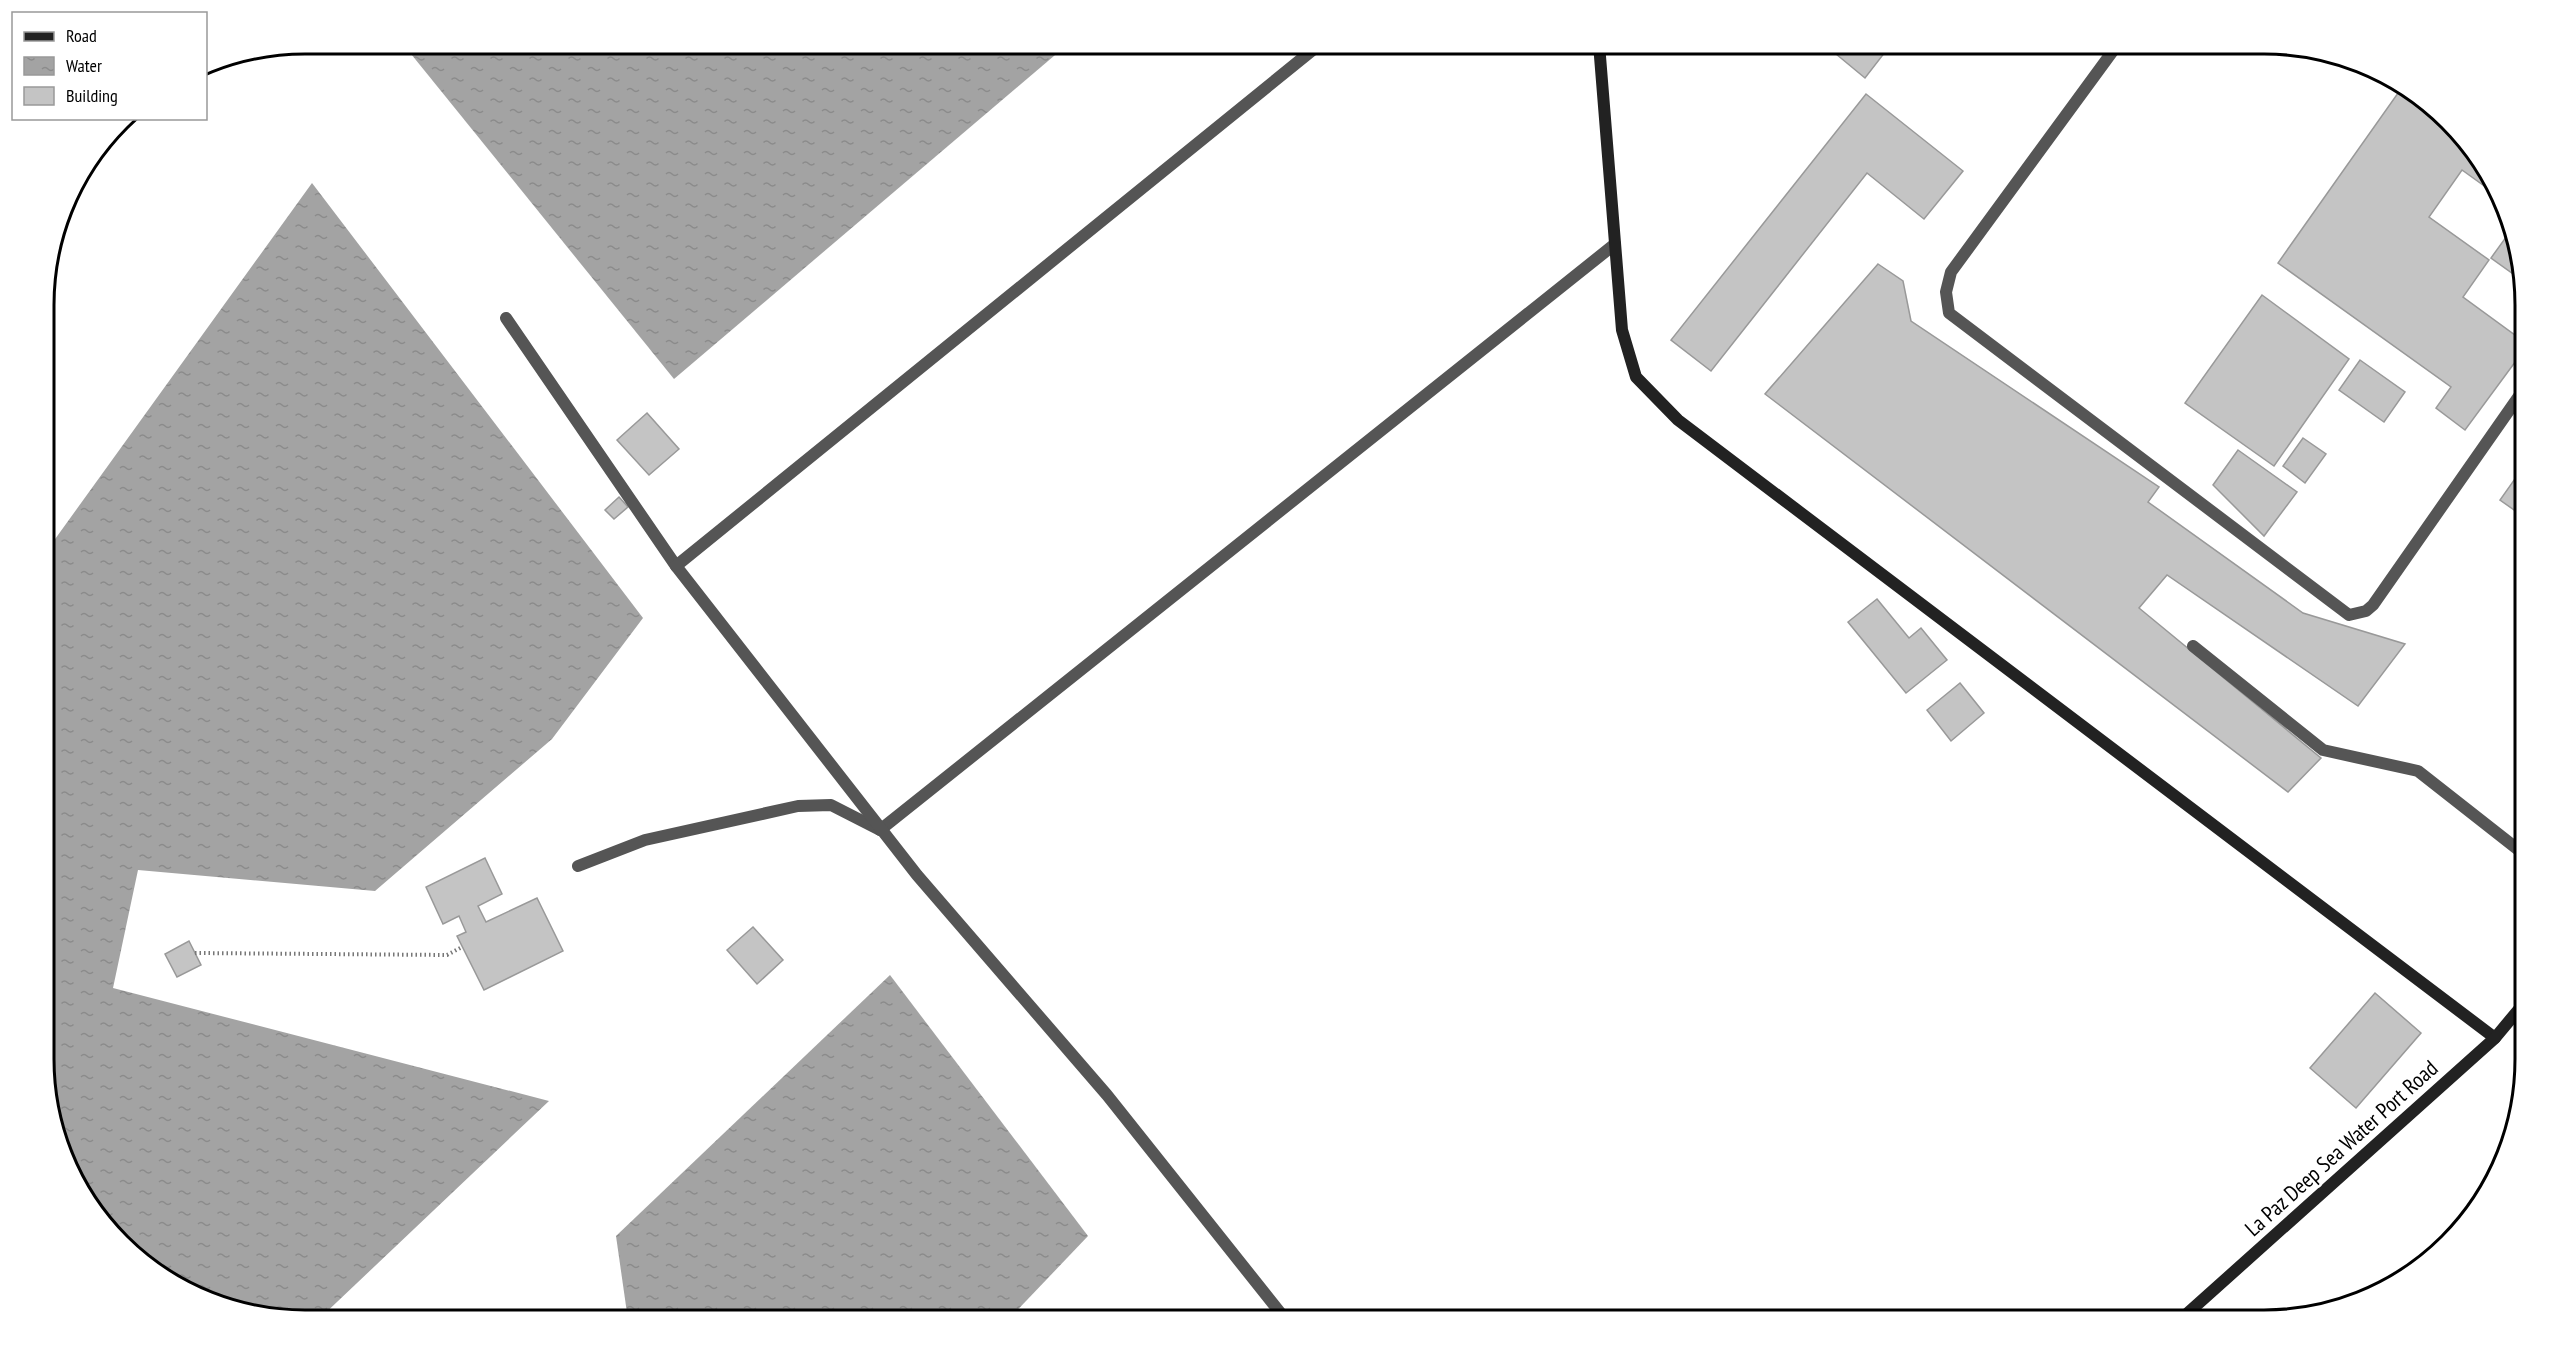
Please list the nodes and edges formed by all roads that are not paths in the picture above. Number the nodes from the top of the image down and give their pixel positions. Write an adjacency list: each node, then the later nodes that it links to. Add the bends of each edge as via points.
1 (1308, 54): 7 (street)
2 (1600, 54): 4 (street)
3 (2111, 54): 6 (street, via 1951,272 1946,292 1949,313 2349,615 2373,605)
4 (1616, 244): 9 (street); 13 (street, via 1622,330 1636,377 1678,420)
5 (506, 318): 7 (street)
6 (2515, 402)
7 (676, 566): 9 (street)
8 (2193, 646): 10 (street, via 2322,750 2418,771)
9 (880, 830): 11 (street, via 831,805 798,806 645,840); 14 (street, via 1107,1095)
10 (2515, 847)
11 (579, 866)
12 (2515, 1014): 13 (street, La Paz Deep Sea Water Port Road)
13 (2495, 1038): 15 (street, La Paz Deep Sea Water Port Road)
14 (1278, 1310)
15 (2191, 1310)

